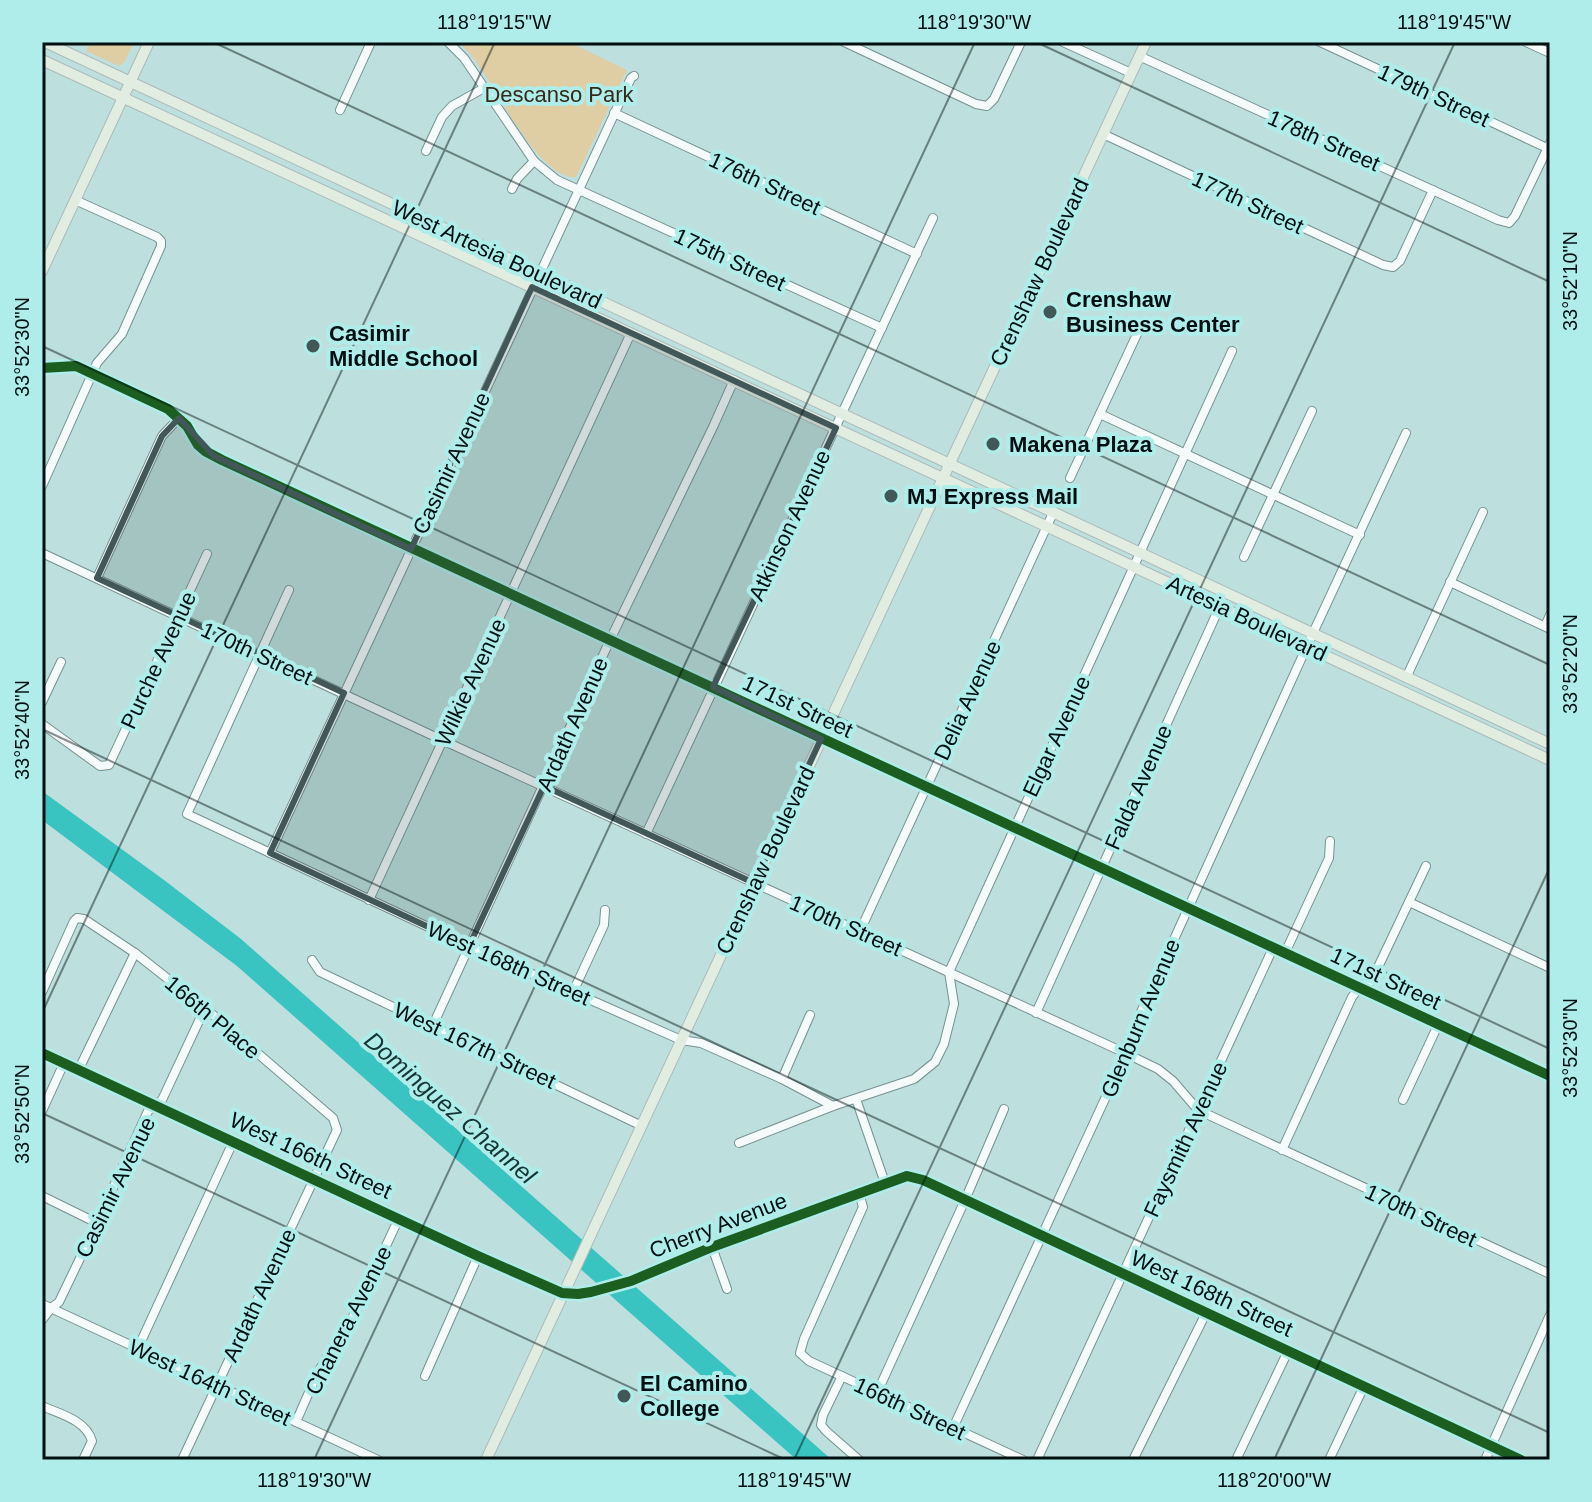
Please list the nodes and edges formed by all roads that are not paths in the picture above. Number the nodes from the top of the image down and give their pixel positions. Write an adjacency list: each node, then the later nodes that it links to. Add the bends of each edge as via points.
1 (45, 42): 16 (main road, West Artesia Boulevard)
2 (149, 42): 16 (main road)
3 (371, 42): 19 (street)
4 (448, 42): 17 (street, 175th Street)
5 (844, 42): 6 (street, via 987,106)
6 (1021, 42)
7 (1063, 42): 14 (street)
8 (1146, 42): 12 (main road, Crenshaw Boulevard)
9 (1320, 42): 22 (street, 179th Street)
10 (1526, 42): 11 (street)
11 (1550, 53)
12 (1139, 56): 14 (main road, Crenshaw Boulevard); 27 (street, 178th Street)
13 (42, 60): 18 (main road, West Artesia Boulevard)
14 (1131, 73): 21 (main road, Crenshaw Boulevard)
15 (634, 76): 20 (street, Casimir Avenue)
16 (130, 82): 18 (main road); 32 (main road, West Artesia Boulevard)
17 (484, 88): 23 (street, via 452,106); 24 (street, 175th Street)
18 (123, 97): 28 (main road); 33 (main road, West Artesia Boulevard)
19 (340, 110)
20 (614, 113): 26 (street, Casimir Avenue); 30 (street, 176th Street)
21 (1103, 134): 27 (street, 177th Street, via 1393,267); 48 (main road, Crenshaw Boulevard)
22 (1549, 146): 27 (street, 178th Street, via 1509,223)
23 (426, 151)
24 (534, 161): 25 (street); 26 (street, 175th Street)
25 (512, 189)
26 (578, 190): 32 (street, Casimir Avenue); 34 (street, 175th Street)
27 (1433, 190)
28 (75, 200): 31 (main road); 39 (street, via 161,241 122,334)
29 (933, 218): 30 (street, Atkinson Avenue)
30 (917, 254): 34 (street, Atkinson Avenue)
31 (42, 271)
32 (539, 273): 33 (street, Casimir Avenue); 42 (main road, West Artesia Boulevard)
33 (532, 287): 36 (main road, West Artesia Boulevard); 57 (street, Casimir Avenue)
34 (882, 328): 42 (street, Atkinson Avenue)
35 (1138, 332): 43 (street)
36 (631, 333): 40 (main road, West Artesia Boulevard); 66 (street, Wilkie Avenue)
37 (1232, 351): 47 (street, Elgar Avenue)
38 (42, 368): 39 (street, 171st Street, via 72,365)
39 (93, 374): 44 (street, 171st Street); 51 (street)
40 (734, 380): 45 (main road, West Artesia Boulevard); 72 (street, Ardath Avenue)
41 (1312, 411): 52 (street)
42 (843, 414): 45 (street, Atkinson Avenue); 48 (main road, West Artesia Boulevard)
43 (1100, 414): 47 (street); 50 (street)
44 (179, 418): 57 (street, 171st Street, via 205,451); 63 (street, via 162,436)
45 (836, 428): 49 (main road, West Artesia Boulevard); 77 (street, Atkinson Avenue)
46 (1406, 433): 56 (street, Glenburn Avenue)
47 (1185, 453): 52 (street); 59 (street, Elgar Avenue)
48 (950, 464): 49 (main road, Crenshaw Boulevard); 54 (main road, Artesia Boulevard)
49 (943, 478): 55 (main road, Artesia Boulevard); 81 (main road, Crenshaw Boulevard)
50 (1070, 478)
51 (42, 486)
52 (1273, 494): 56 (street); 61 (street)
53 (1483, 512): 64 (street)
54 (1053, 513): 55 (street, Delia Avenue); 59 (main road, Artesia Boulevard)
55 (1047, 526): 62 (main road, Artesia Boulevard); 86 (street, Delia Avenue)
56 (1360, 535): 71 (street, Glenburn Avenue)
57 (411, 548): 66 (street, 171st Street); 78 (street, Casimir Avenue)
58 (42, 553): 63 (street, 170th Street)
59 (1140, 553): 62 (street, Elgar Avenue); 71 (main road, Artesia Boulevard)
60 (207, 554): 69 (street, Purche Avenue)
61 (1244, 557)
62 (1134, 566): 67 (main road, Artesia Boulevard); 87 (street, Elgar Avenue)
63 (97, 578): 69 (street, 170th Street)
64 (1450, 582): 70 (street); 76 (street)
65 (289, 590): 74 (street)
66 (511, 594): 72 (street, 171st Street); 82 (street, Wilkie Avenue)
67 (1220, 606): 73 (main road, Artesia Boulevard); 92 (street, Falda Avenue)
68 (1550, 615): 70 (street)
69 (178, 617): 74 (street, 170th Street); 80 (street, Purche Avenue, via 109,765 100,766)
70 (1547, 628)
71 (1313, 634): 73 (street, Glenburn Avenue); 76 (main road, Artesia Boulevard)
72 (610, 640): 77 (street, 171st Street); 85 (street, Ardath Avenue)
73 (1307, 646): 84 (main road, Artesia Boulevard); 96 (street, Glenburn Avenue)
74 (260, 655): 78 (street, 170th Street); 90 (street, West 168th Street, via 187,814)
75 (61, 662): 79 (street)
76 (1406, 678): 83 (main road, Artesia Boulevard)
77 (713, 687): 81 (street, 171st Street); 88 (street, Atkinson Avenue)
78 (344, 694): 82 (street, 170th Street); 90 (street, Casimir Avenue)
79 (42, 702)
80 (42, 724)
81 (821, 739): 86 (street, 171st Street); 93 (main road, Crenshaw Boulevard)
82 (442, 740): 85 (street, 170th Street); 94 (street, Wilkie Avenue)
83 (1550, 744)
84 (1550, 760)
85 (544, 786): 88 (street, 170th Street); 99 (street, Ardath Avenue)
86 (926, 787): 87 (street, 171st Street); 98 (street, Delia Avenue)
87 (1014, 828): 92 (street, 171st Street); 105 (street, Elgar Avenue)
88 (646, 834): 93 (street, 170th Street)
89 (1330, 841): 102 (street, via 1329,858)
90 (270, 853): 94 (street, West 168th Street)
91 (1426, 866): 95 (street)
92 (1101, 868): 96 (street, 171st Street); 110 (street, Falda Avenue)
93 (754, 883): 98 (street, 170th Street); 114 (main road, Crenshaw Boulevard)
94 (369, 900): 99 (street, West 168th Street)
95 (1409, 902): 104 (street); 106 (street, via 1371,982)
96 (1187, 908): 100 (street, 171st Street); 115 (street, Glenburn Avenue)
97 (605, 910): 108 (street, via 604,925)
98 (860, 931): 105 (street, 170th Street)
99 (469, 946): 108 (street, West 168th Street); 112 (street, Ardath Avenue)
100 (1273, 948): 102 (street, 171st Street); 126 (street, Faysmith Avenue)
101 (135, 953): 107 (street, 166th Place, via 77,918); 109 (street, 166th Place); 118 (street)
102 (1285, 953): 106 (street, 171st Street)
103 (312, 960): 112 (street, West 167th Street, via 320,972)
104 (1550, 968)
105 (949, 972): 110 (street, 170th Street); 121 (street, Elgar Avenue, via 954,1004 935,1062 914,1079)
106 (1359, 988): 113 (street, 171st Street); 132 (street)
107 (42, 992)
108 (573, 992): 114 (street, West 168th Street)
109 (205, 1008): 123 (street, Casimir Avenue); 129 (street, 166th Place, via 333,1118)
110 (1036, 1013): 115 (street, 170th Street)
111 (810, 1015): 120 (street)
112 (433, 1025): 128 (street, West 167th Street)
113 (1438, 1025): 119 (street, 171st Street); 122 (street)
114 (681, 1040): 120 (street, West 168th Street, via 701,1043); 128 (main road, Crenshaw Boulevard)
115 (1123, 1052): 126 (street, 170th Street, via 1158,1069); 140 (street, Glenburn Avenue)
116 (42, 1053): 117 (street, West 166th Street)
117 (64, 1063): 118 (street, West 166th Street); 127 (street)
118 (79, 1069): 123 (street, West 166th Street)
119 (1550, 1076)
120 (782, 1079): 124 (street, West 168th Street)
121 (856, 1099): 124 (street, Elgar Avenue); 134 (street)
122 (1403, 1100)
123 (157, 1105): 130 (street, West 166th Street); 139 (street, Casimir Avenue, via 148,1111)
124 (833, 1106): 131 (street, Elgar Avenue)
125 (1004, 1109): 137 (street)
126 (1198, 1110): 132 (street, 170th Street); 143 (street, Faysmith Avenue)
127 (42, 1111)
128 (642, 1126): 146 (main road, Crenshaw Boulevard)
129 (337, 1130): 133 (street, Ardath Avenue)
130 (233, 1142): 133 (street, West 166th Street); 151 (street)
131 (739, 1143)
132 (1282, 1150): 144 (street, 170th Street)
133 (314, 1179): 138 (street, West 166th Street); 155 (street, Ardath Avenue)
134 (885, 1183): 135 (street, Cherry Avenue); 137 (street, West 168th Street, via 907,1176)
135 (859, 1193): 141 (street, Cherry Avenue); 154 (street, 166th Street, via 863,1207 800,1353)
136 (42, 1196): 139 (street)
137 (965, 1200): 140 (street, West 168th Street); 157 (street)
138 (399, 1218): 142 (street, West 166th Street); 159 (street, Chanera Avenue)
139 (97, 1223): 147 (street, Casimir Avenue, via 59,1302)
140 (1041, 1235): 143 (street, West 168th Street); 160 (street, Glenburn Avenue)
141 (712, 1247): 145 (street); 146 (street, Cherry Avenue, via 602,1290)
142 (478, 1256): 146 (street, West 166th Street); 153 (street)
143 (1123, 1274): 148 (street, West 168th Street); 169 (street, Faysmith Avenue)
144 (1550, 1274)
145 (727, 1289)
146 (562, 1293): 166 (main road, Crenshaw Boulevard)
147 (46, 1306): 150 (street, Casimir Avenue); 151 (street, West 164th Street)
148 (1206, 1313): 152 (street, West 168th Street); 170 (street)
149 (1550, 1315): 161 (street)
150 (42, 1320)
151 (138, 1348): 155 (street, West 164th Street)
152 (1288, 1351): 156 (street, West 168th Street); 171 (street)
153 (425, 1376)
154 (842, 1376): 157 (street, 166th Street); 167 (street, via 821,1425)
155 (217, 1385): 159 (street, West 164th Street); 164 (street, Ardath Avenue)
156 (1364, 1386): 161 (street, West 168th Street); 172 (street)
157 (877, 1393): 160 (street, 166th Street)
158 (42, 1406): 163 (street, via 89,1432 92,1441)
159 (296, 1422): 162 (street, West 164th Street)
160 (953, 1428): 168 (street, 166th Street)
161 (1491, 1446): 173 (street); 174 (street, West 168th Street)
162 (362, 1456): 165 (street, West 164th Street)
163 (83, 1460)
164 (182, 1460)
165 (378, 1460)
166 (486, 1460)
167 (859, 1460)
168 (1023, 1460)
169 (1037, 1460)
170 (1133, 1460)
171 (1236, 1460)
172 (1329, 1460)
173 (1485, 1460)
174 (1521, 1460)

